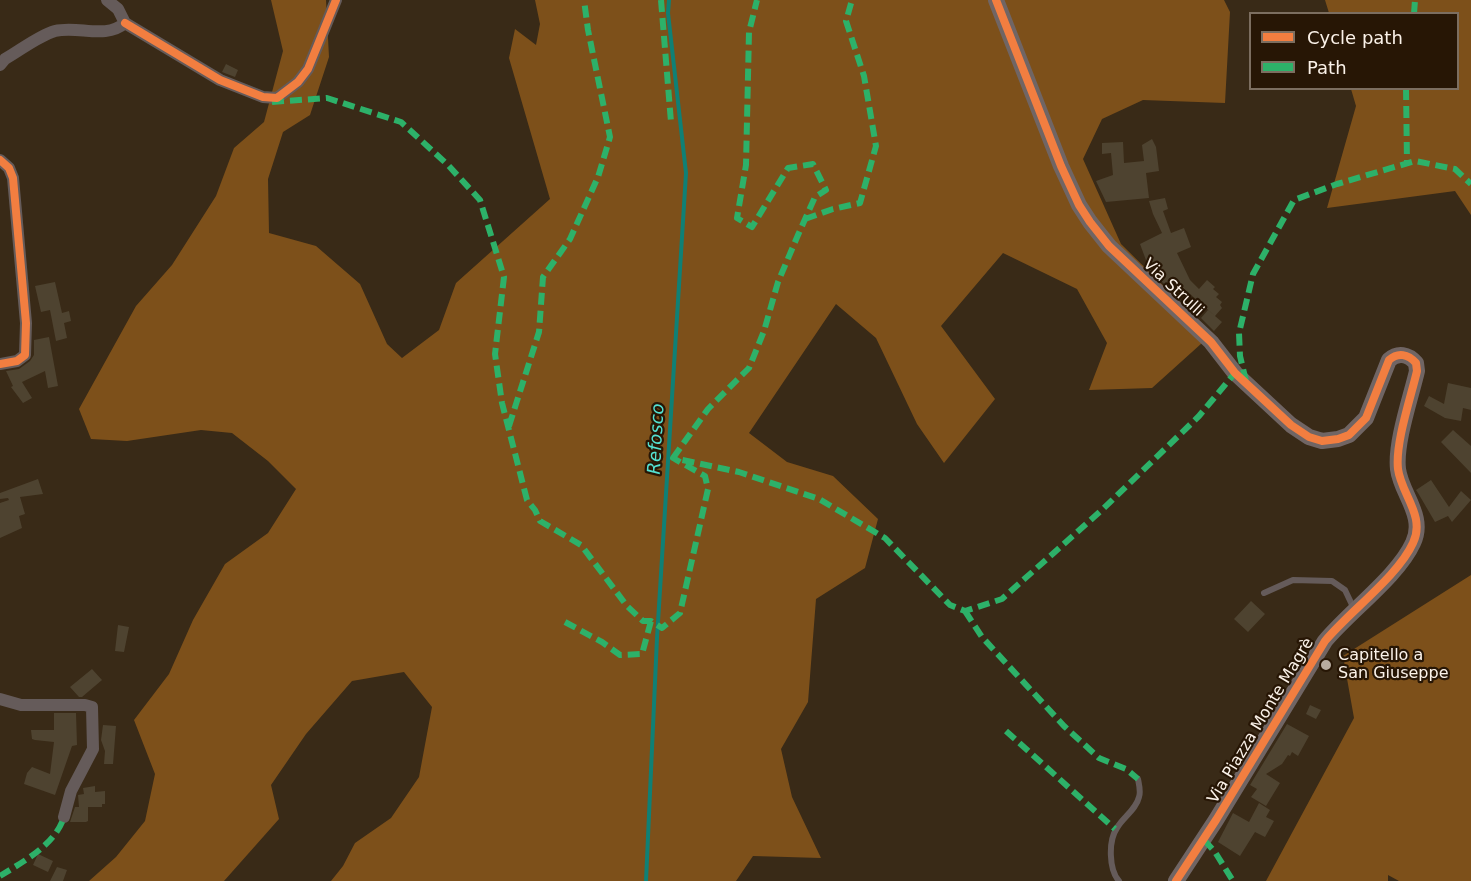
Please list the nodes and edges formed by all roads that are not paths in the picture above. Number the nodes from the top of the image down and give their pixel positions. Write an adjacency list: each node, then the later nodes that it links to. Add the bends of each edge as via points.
1 (107, 0): 4 (street, via 118,9)
2 (336, 0): 4 (street, via 308,69 277,98 263,97 220,80)
3 (996, 0): 7 (street, Via Strulli, via 1061,166 1090,222 1109,246 1211,342 1235,373 1291,425 1322,441 1349,435 1366,418 1389,360)
4 (125, 23): 5 (street, via 110,30 53,31)
5 (0, 65)
6 (0, 160): 8 (street, via 13,178 27,345 26,355)
7 (1406, 355): 10 (street, Via Piazza Monte Magrè, via 1416,363 1418,371 1397,467 1416,519 1414,542 1392,572)
8 (0, 364)
9 (1264, 593): 10 (lane, via 1293,580 1332,581 1345,590)
10 (1354, 610): 15 (street, Via Piazza Monte Magrè, via 1325,641)
11 (0, 699): 13 (street, via 21,705 92,707 93,749 71,791)
12 (1138, 779): 14 (lane, via 1140,797 1115,829 1111,852 1114,875)
13 (64, 817)
14 (1119, 881)
15 (1176, 881)

